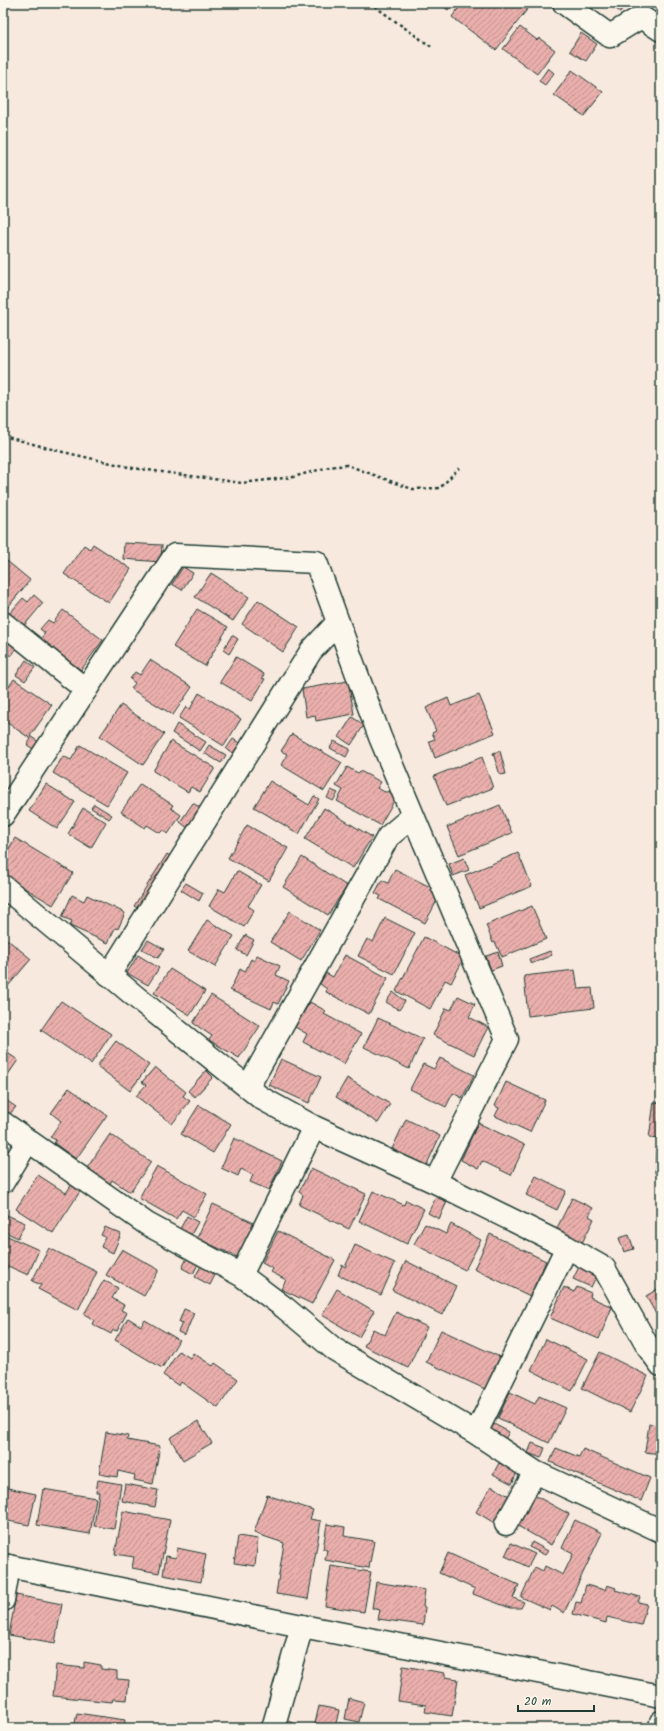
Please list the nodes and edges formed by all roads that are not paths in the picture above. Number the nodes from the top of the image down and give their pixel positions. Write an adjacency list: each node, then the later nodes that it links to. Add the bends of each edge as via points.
1 (564, 3): 2 (street, via 610,36 641,17)
2 (661, 30)
3 (338, 622): 5 (street, via 316,562 176,555); 7 (street, via 380,737); 9 (street, via 311,651)
4 (3, 623): 5 (street)
5 (86, 690): 6 (street)
6 (3, 815)
7 (413, 816): 10 (street, via 388,838); 15 (street, via 507,1039)
8 (3, 886): 9 (street)
9 (109, 975): 10 (street)
10 (248, 1087): 12 (street, via 261,1098)
11 (3, 1124): 13 (street)
12 (314, 1127): 15 (street); 17 (street)
13 (28, 1141): 14 (street); 17 (street, via 147,1224)
14 (3, 1182)
15 (435, 1182): 16 (street)
16 (567, 1247): 18 (street, via 604,1268); 19 (street)
17 (241, 1274): 19 (street, via 334,1349)
18 (661, 1365)
19 (476, 1432): 20 (street)
20 (535, 1472): 21 (street); 22 (street)
21 (506, 1524)
22 (661, 1532)
23 (6, 1565): 24 (street); 25 (street)
24 (3, 1600)
25 (302, 1626): 26 (street); 28 (street)
26 (661, 1696)
27 (661, 1722): 29 (street)
28 (273, 1728)
29 (660, 1728)

